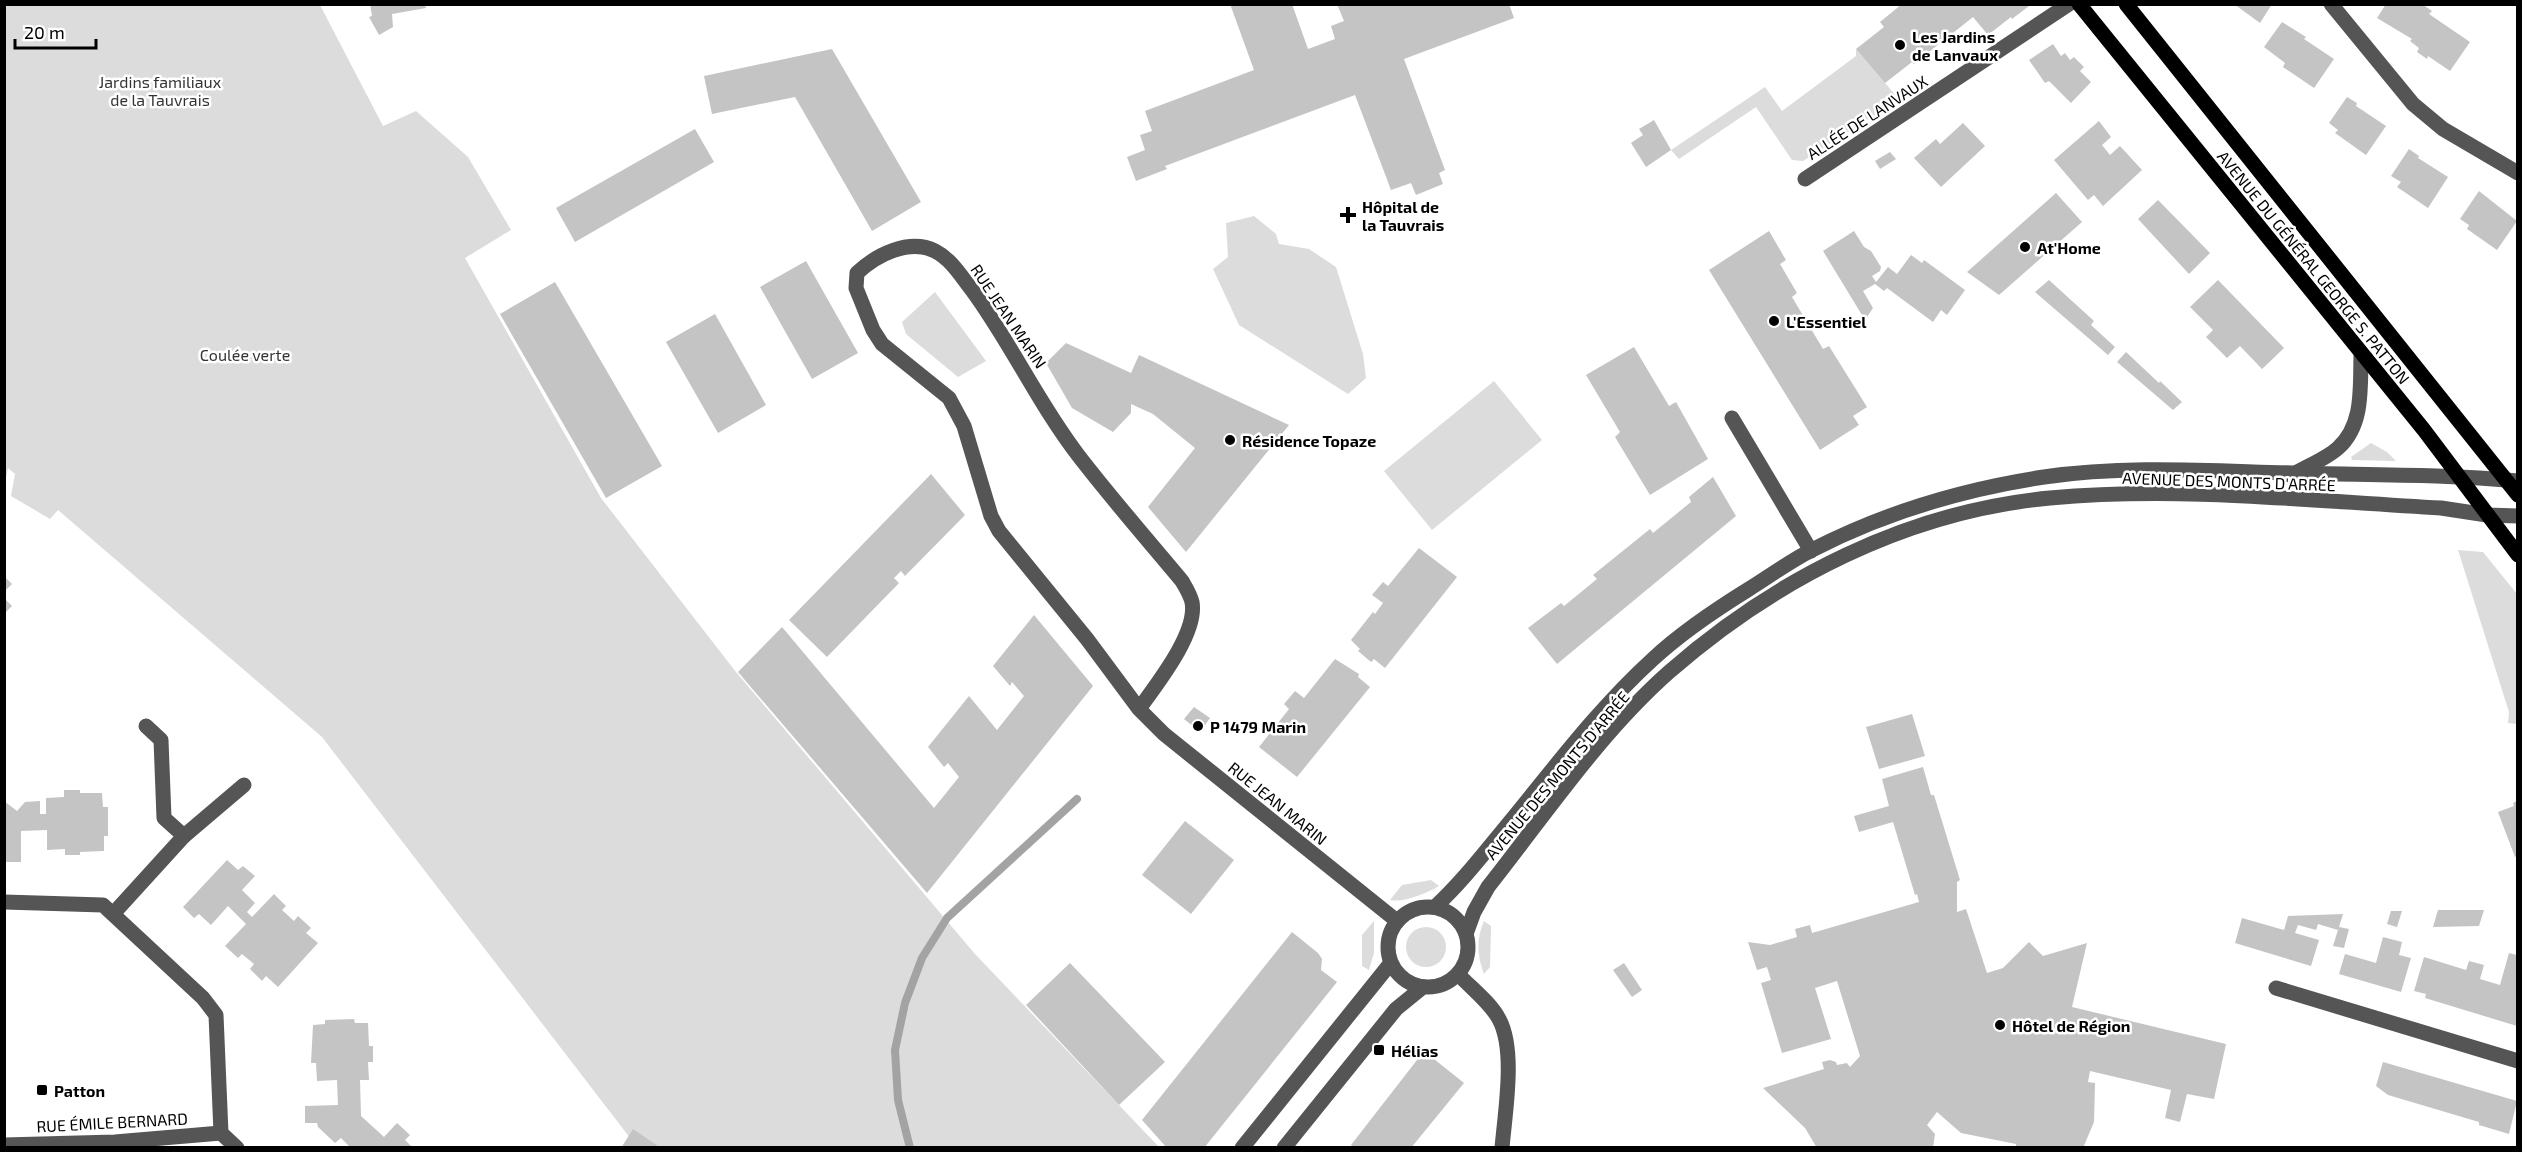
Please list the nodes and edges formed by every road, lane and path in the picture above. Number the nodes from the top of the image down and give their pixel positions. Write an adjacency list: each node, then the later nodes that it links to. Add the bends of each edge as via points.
1 (2069, 4): 6 (street, ALLÉE DE LANVAUX)
2 (2079, 4): 7 (main road, AVENUE DU GÉNÉRAL GEORGE S. PATTON)
3 (2126, 4): 11 (main road, AVENUE DU GÉNÉRAL GEORGE S. PATTON)
4 (2331, 4): 5 (street, via 2413,104 2443,129)
5 (2517, 173)
6 (1805, 179)
7 (2361, 355): 9 (street, AVENUE DES MONTS D'ARRÉE, via 2355,425 2338,448); 10 (main road, AVENUE DU GÉNÉRAL GEORGE S. PATTON)
8 (1732, 418): 15 (street)
9 (2296, 473): 10 (street, AVENUE DES MONTS D'ARRÉE); 15 (street, AVENUE DES MONTS D'ARRÉE, via 2162,470 2045,477 1921,504)
10 (2459, 477): 11 (street, AVENUE DES MONTS D'ARRÉE); 13 (main road, AVENUE DU GÉNÉRAL GEORGE S. PATTON)
11 (2511, 480): 12 (main road, AVENUE DU GÉNÉRAL GEORGE S. PATTON)
12 (2517, 495)
13 (2487, 514): 14 (street, AVENUE DES MONTS D'ARRÉE); 16 (main road, AVENUE DU GÉNÉRAL GEORGE S. PATTON); 25 (street, AVENUE DES MONTS D'ARRÉE, via 2246,497 2102,495 2048,498 1986,509 1923,524 1862,547 1803,577 1730,622 1667,674 1611,733 1495,878 1479,901)
14 (2517, 516)
15 (1810, 551): 22 (street, AVENUE DES MONTS D'ARRÉE, via 1691,627 1654,657 1591,722)
16 (2517, 555)
17 (1139, 709): 17 (street, RUE JEAN MARIN, via 1188,629 1193,604 1189,592 1077,454 997,324 956,268 940,254 913,245 866,264 857,273 856,288 873,330 882,344 949,398 964,426 991,516 1007,543); 24 (street, RUE JEAN MARIN, via 1164,734)
18 (146, 726): 20 (street, via 161,740 164,818)
19 (244, 784): 20 (street)
20 (184, 836): 23 (street)
21 (4, 902): 23 (street, via 103,905)
22 (1435, 907): 24 (street, via 1414,909); 25 (street, via 1454,916)
23 (113, 914): 31 (street, via 203,998 216,1015)
24 (1397, 921): 26 (street, via 1388,941)
25 (1466, 933): 27 (street, via 1467,954)
26 (1390, 963): 28 (street, via 1404,980); 34 (street)
27 (1458, 974): 28 (street, via 1442,985); 36 (street, via 1498,1017 1506,1034)
28 (1423, 987): 35 (street, via 1396,1009)
29 (2276, 988): 30 (street)
30 (2517, 1061)
31 (221, 1133): 32 (street, RUE ÉMILE BERNARD, via 115,1142); 33 (street)
32 (4, 1145)
33 (237, 1148)
34 (1242, 1148)
35 (1284, 1148)
36 (1502, 1148)

